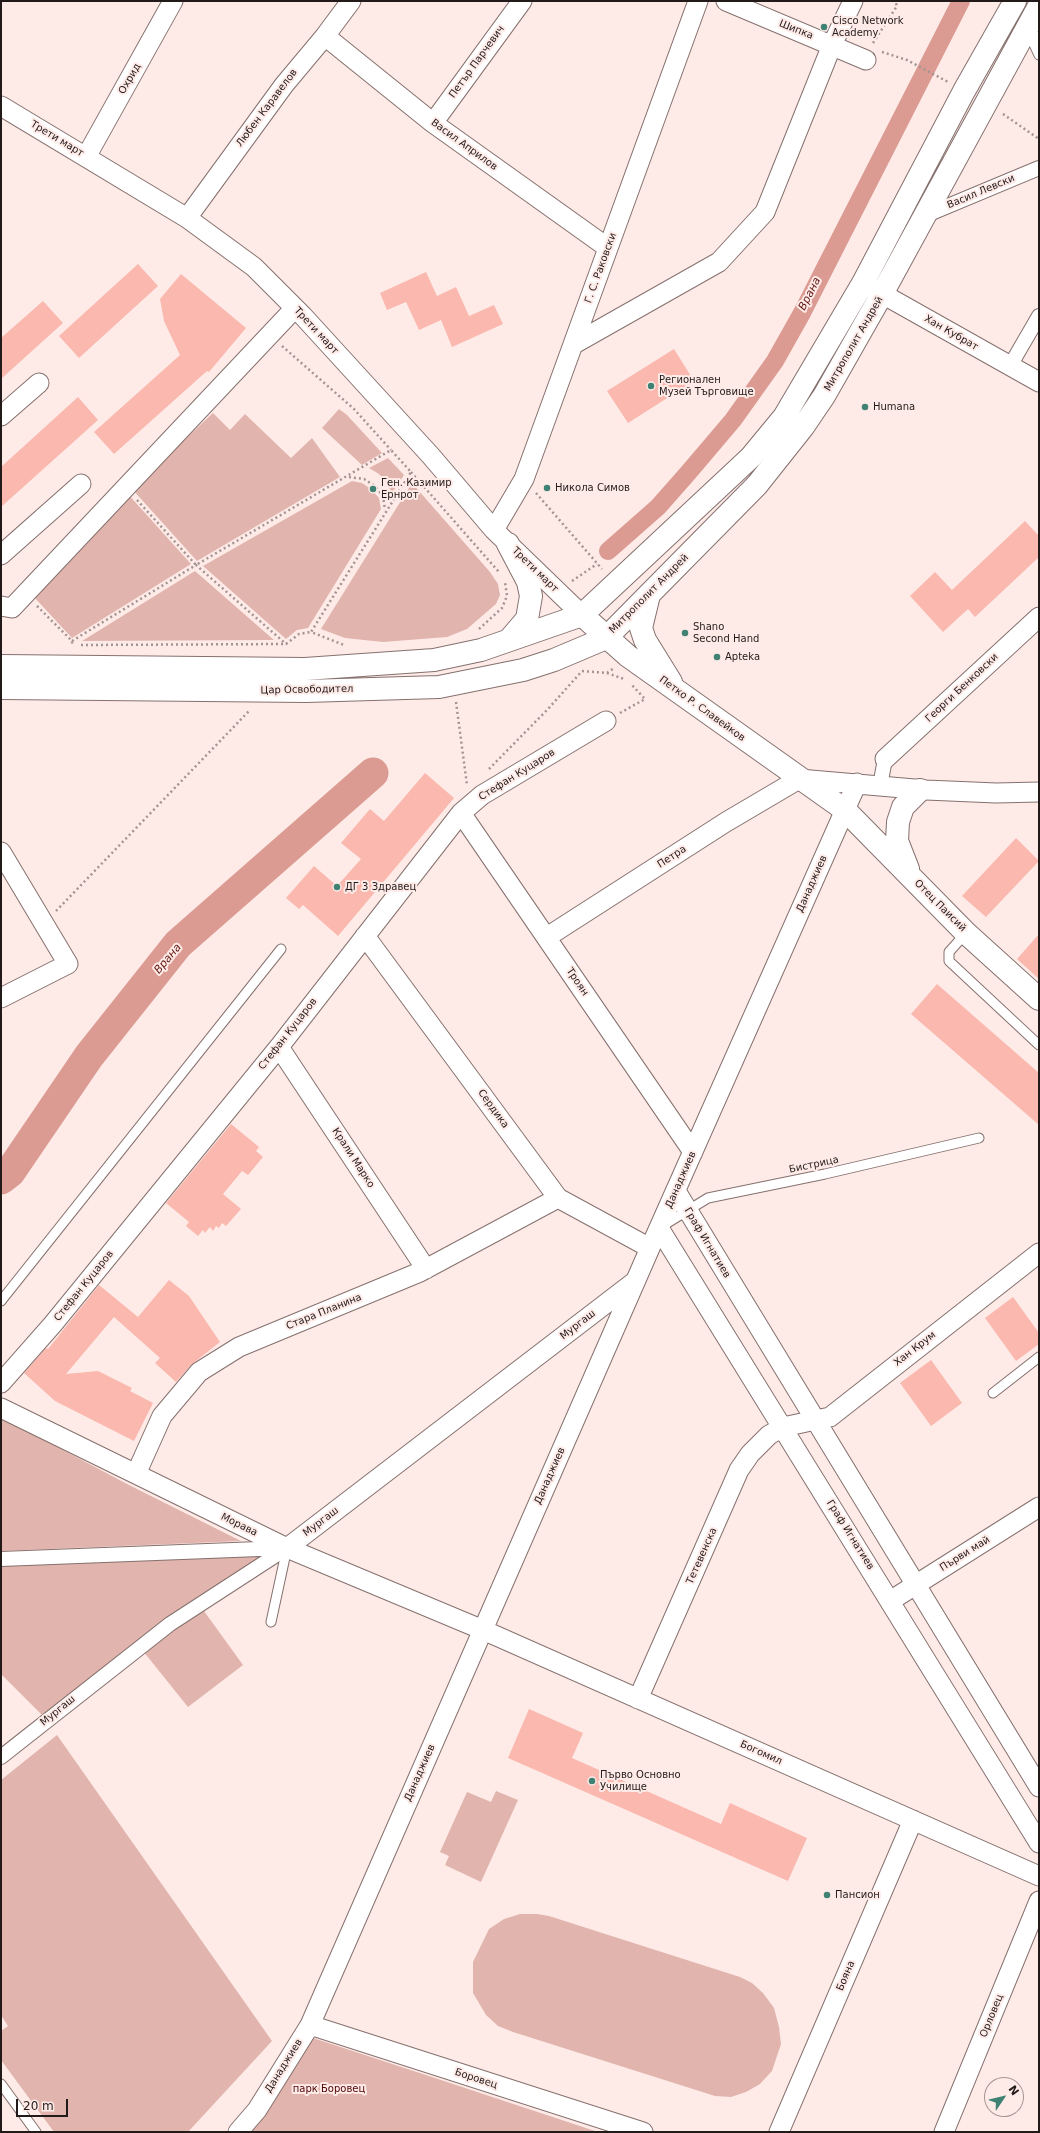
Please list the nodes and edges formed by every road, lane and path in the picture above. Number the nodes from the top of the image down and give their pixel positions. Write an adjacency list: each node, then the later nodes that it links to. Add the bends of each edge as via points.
1 (351, 1): 10 (street, Любен Каравелов)
2 (522, 1): 19 (street, Петър Парчевич)
3 (698, 1): 25 (street, Г. С. Раковски)
4 (726, 1): 12 (street, Шипка)
5 (853, 1): 12 (street)
6 (895, 1): 14 (path, via 897,6 875,40)
7 (1015, 1): 26 (main road, via 964,91)
8 (166, 4): 21 (street, Охрид)
9 (1039, 6): 11 (main road, Митрополит Андрей)
10 (325, 36): 19 (street, Васил Априлов); 24 (street, Любен Каравелов, via 284,85)
11 (1032, 36): 13 (lane); 17 (main road, Митрополит Андрей)
12 (832, 45): 14 (street, Шипка); 30 (street, via 765,212 719,262)
13 (1039, 55)
14 (866, 60)
15 (906, 60): 16 (path)
16 (942, 78)
17 (986, 102): 20 (path); 23 (main road, Митрополит Андрей)
18 (1, 106): 21 (street, Трети март)
19 (433, 123): 25 (street, Васил Априлов)
20 (1039, 139)
21 (86, 157): 24 (street, Трети март)
22 (1039, 168): 23 (street, Васил Левски)
23 (924, 216): 27 (main road, Митрополит Андрей)
24 (187, 218): 28 (street, Трети март, via 254,267)
25 (608, 248): 30 (street, Г. С. Раковски)
26 (863, 283): 27 (street, Хан Кубрат); 47 (main road, via 799,394 769,437 751,457)
27 (882, 294): 32 (street, Хан Кубрат); 45 (main road, Митрополит Андрей, via 824,396 779,458)
28 (295, 308): 42 (street, Трети март, via 431,456); 46 (street, via 12,608)
29 (1039, 316): 32 (street)
30 (574, 344): 42 (street, Г. С. Раковски)
31 (281, 345): 36 (path, via 354,409)
32 (1010, 366): 33 (street, Хан Кубрат)
33 (1039, 382)
34 (39, 383): 35 (street)
35 (1, 416)
36 (392, 450): 37 (path); 38 (path)
37 (411, 472): 41 (path); 49 (path, via 496,567 505,582 507,596 502,608)
38 (342, 480): 41 (path, via 351,476 364,478 383,496); 44 (path)
39 (81, 484): 43 (street)
40 (134, 496): 44 (path)
41 (385, 510): 50 (path)
42 (501, 537): 47 (street, Трети март); 52 (main road, via 528,582 531,596 527,619)
43 (1, 555)
44 (196, 565): 53 (path); 53 (path, via 72,642 71,646)
45 (650, 594): 51 (main road, Митрополит Андрей); 60 (main road, via 641,628 645,640)
46 (1, 606)
47 (582, 615): 51 (main road, Петко Р. Славейков); 52 (main road)
48 (1039, 617): 63 (street, Георги Бенковски)
49 (477, 631)
50 (311, 632): 53 (path, via 299,634); 54 (path)
51 (606, 638): 58 (main road, Цар Освободител, via 523,670); 60 (main road, Петко Р. Славейков)
52 (508, 641): 55 (main road, via 481,650 434,660 306,669)
53 (286, 644)
54 (351, 646)
55 (1, 666)
56 (582, 671): 64 (path)
57 (607, 673): 62 (path, via 628,680 645,699)
58 (454, 684): 59 (main road, Цар Освободител, via 439,687 306,691); 67 (path, via 468,790)
59 (1, 688)
60 (677, 691): 65 (main road, Петко Р. Славейков)
61 (250, 710): 75 (path)
62 (606, 721): 72 (street, Стефан Куцаров, via 482,795)
63 (885, 759): 68 (street)
64 (484, 774)
65 (799, 779): 66 (street); 71 (main road, Петко Р. Славейков); 78 (street, Петра, via 726,822)
66 (856, 783): 68 (street); 71 (street)
67 (473, 784)
68 (880, 786): 69 (street)
69 (920, 790): 70 (street); 74 (main road, via 903,808 898,822 897,841)
70 (1039, 792)
71 (845, 810): 74 (main road, Отец Паисий); 85 (street, Данаджиев)
72 (461, 813): 77 (street, Стефан Куцаров); 78 (street, Троян)
73 (1, 852): 75 (street)
74 (910, 876): 76 (main road, Отец Паисий)
75 (44, 923): 80 (street, via 68,964)
76 (966, 933): 81 (main road, Отец Паисий); 82 (lane, via 949,952 949,961)
77 (365, 936): 83 (street, Стефан Куцаров); 87 (street, Сердика)
78 (547, 937): 85 (street, Троян)
79 (281, 949): 94 (lane)
80 (1, 998)
81 (1039, 999)
82 (1039, 1044)
83 (279, 1047): 92 (street, Крали Марко); 96 (street, Стефан Куцаров, via 53,1324)
84 (979, 1138): 88 (lane, Бистрица, via 708,1198)
85 (693, 1152): 86 (street, Данаджиев)
86 (676, 1191): 88 (street, Граф Игнатиев); 89 (street, Данаджиев)
87 (558, 1198): 90 (street, Сердика); 92 (street, Стара Планина)
88 (687, 1210): 89 (lane, Бистрица); 99 (street, Граф Игнатиев)
89 (659, 1228): 90 (street, Данаджиев); 100 (street, Граф Игнатиев)
90 (650, 1248): 93 (street, Данаджиев)
91 (1039, 1253): 99 (street, Хан Крум, via 830,1417)
92 (426, 1269): 101 (street, Стара Планина, via 239,1347 199,1372 162,1416)
93 (636, 1281): 103 (street, Мургаш); 108 (street, Данаджиев)
94 (1, 1301)
95 (1039, 1357): 97 (lane)
96 (1, 1383)
97 (993, 1393)
98 (1, 1408): 101 (street, Морава)
99 (815, 1419): 100 (street, Хан Крум); 105 (street, Граф Игнатиев)
100 (783, 1427): 106 (street, Граф Игнатиев); 109 (street, Тетевенска, via 769,1435 750,1454 739,1470)
101 (136, 1474): 103 (street, Морава)
102 (1039, 1507): 105 (street, Първи май)
103 (287, 1548): 104 (street); 107 (lane); 108 (street, Морава); 110 (street, Мургаш, via 170,1624)
104 (1, 1559)
105 (916, 1585): 106 (street, Първи май); 111 (street, Граф Игнатиев)
106 (890, 1601): 113 (street, Граф Игнатиев)
107 (271, 1622)
108 (483, 1630): 109 (street, Богомил); 116 (street, Данаджиев)
109 (638, 1699): 112 (street, Богомил)
110 (1, 1757)
111 (1039, 1787)
112 (913, 1820): 114 (street, Богомил); 121 (street, Бояна)
113 (1039, 1843)
114 (1039, 1876)
115 (1039, 1901): 122 (street, Орловец)
116 (310, 2025): 119 (street, Данаджиев, via 257,2110); 120 (street, Боровец)
117 (1, 2084): 118 (lane)
118 (36, 2132)
119 (238, 2132)
120 (643, 2132)
121 (779, 2132)
122 (944, 2132)

